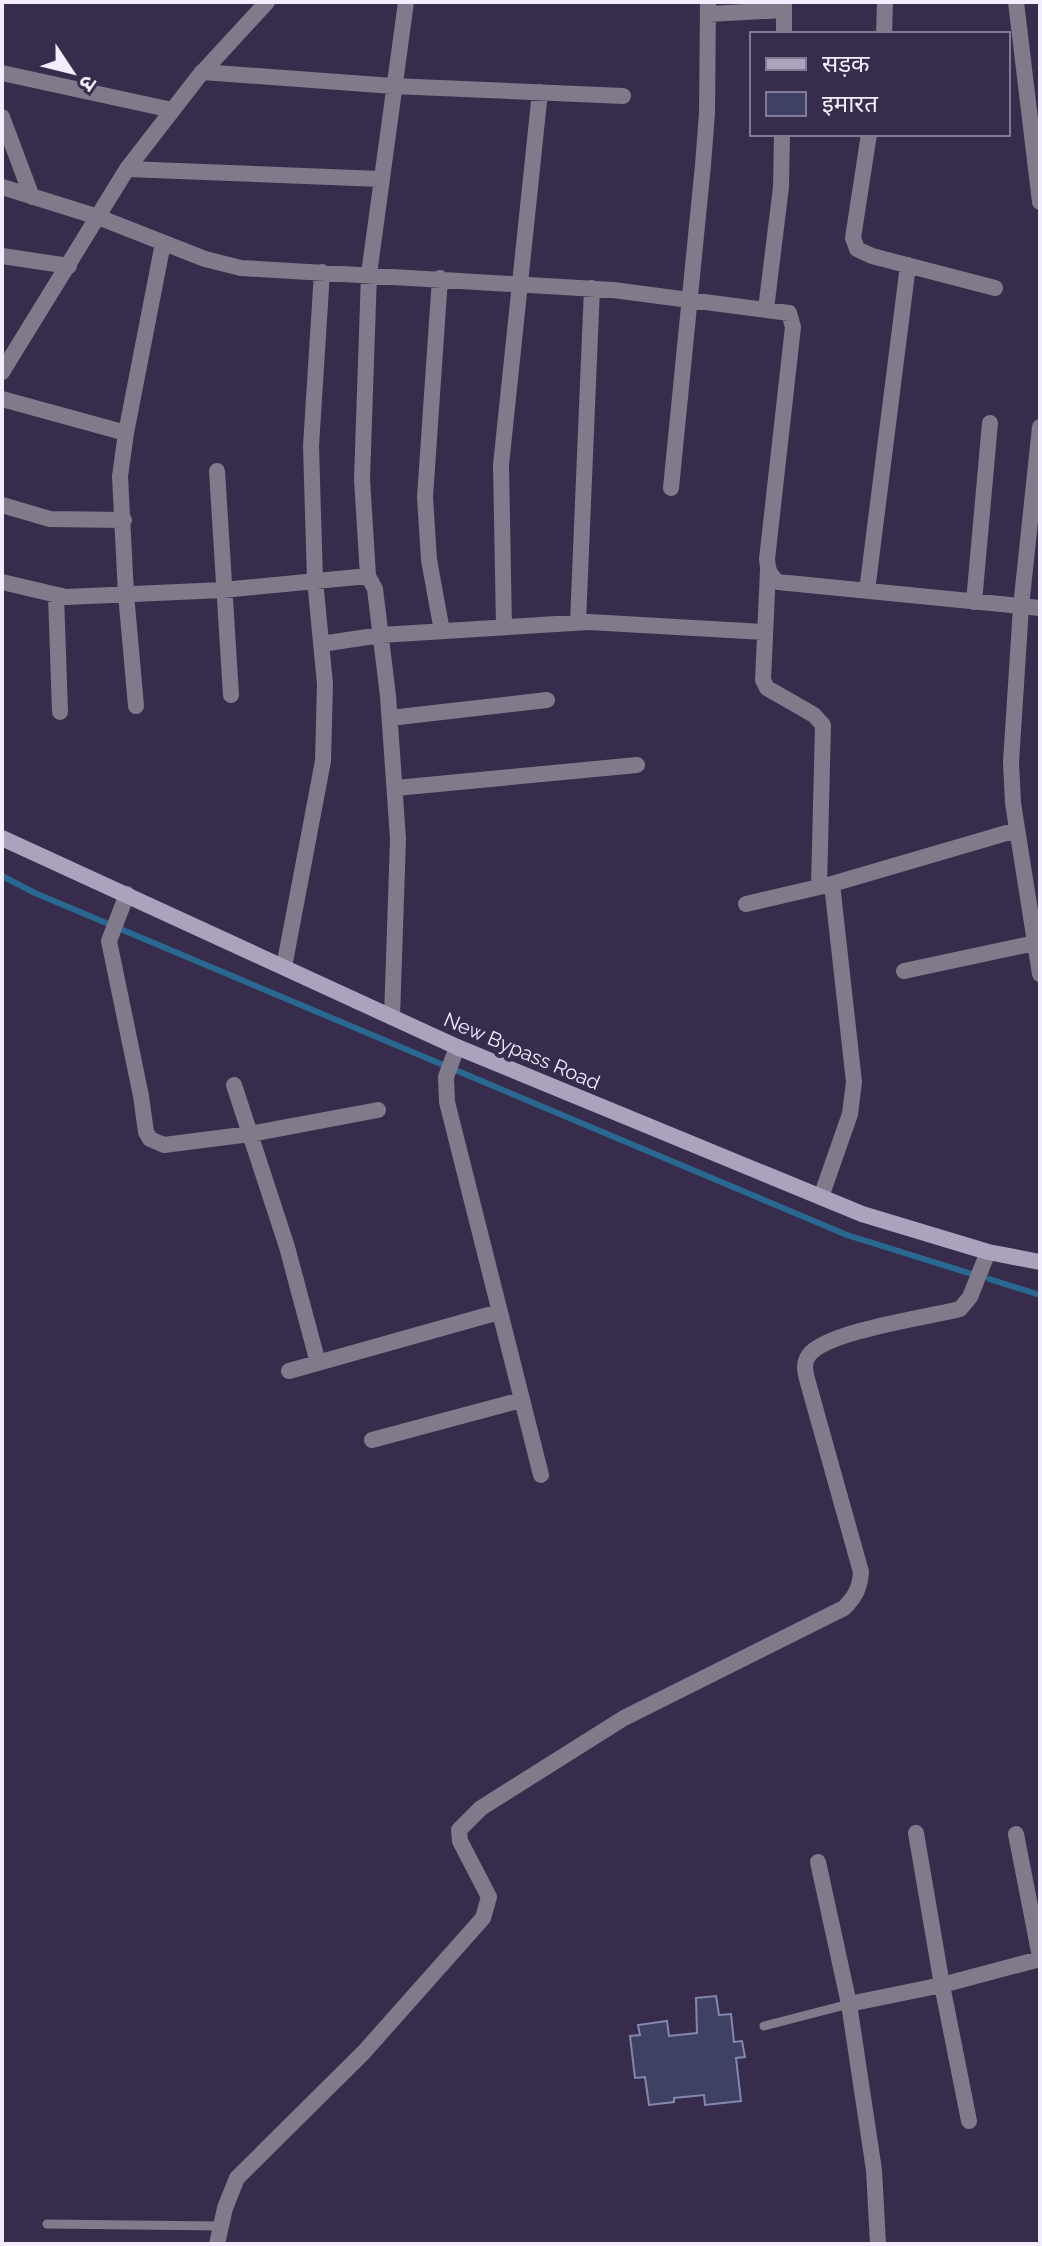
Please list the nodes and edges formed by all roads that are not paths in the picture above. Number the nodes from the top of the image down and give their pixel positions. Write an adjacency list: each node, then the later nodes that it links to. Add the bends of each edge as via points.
1 (267, 2): 9 (street)
2 (406, 2): 11 (street)
3 (885, 2): 8 (street)
4 (1016, 2): 22 (street)
5 (784, 6): 6 (street); 7 (street)
6 (708, 8): 34 (street, via 707,113)
7 (784, 32)
8 (884, 32)
9 (202, 72): 11 (street); 14 (street)
10 (2, 73): 14 (street)
11 (393, 86): 12 (street); 19 (street)
12 (540, 92): 13 (street); 31 (street)
13 (623, 96)
14 (172, 110): 18 (street)
15 (2, 119): 21 (street)
16 (782, 136): 35 (street)
17 (869, 136): 26 (street, via 854,245 861,252)
18 (127, 169): 19 (street); 23 (street)
19 (381, 179): 29 (street)
20 (2, 187): 21 (street)
21 (32, 197): 23 (street)
22 (1040, 202)
23 (98, 217): 24 (street); 27 (street)
24 (163, 243): 28 (street, via 241,268); 40 (street)
25 (2, 256): 27 (street)
26 (908, 265): 33 (street); 50 (street)
27 (69, 266): 36 (street)
28 (322, 272): 29 (street); 47 (street, via 311,446)
29 (369, 274): 30 (street); 46 (street, via 362,479)
30 (440, 278): 31 (street); 58 (street, via 425,497)
31 (519, 282): 32 (street); 57 (street, via 501,465)
32 (592, 288): 34 (street); 56 (street)
33 (995, 288)
34 (691, 299): 35 (street); 42 (street)
35 (766, 309): 45 (street, via 789,313 793,327)
36 (2, 372)
37 (2, 399): 40 (street)
38 (990, 423): 53 (street)
39 (1040, 427): 54 (street)
40 (126, 433): 44 (street, via 120,476)
41 (217, 471): 49 (street)
42 (671, 488)
43 (2, 505): 44 (street, via 50,519)
44 (124, 520): 51 (street)
45 (768, 570): 50 (street, via 778,582); 59 (street)
46 (368, 576): 47 (street); 60 (street, via 375,589)
47 (315, 580): 49 (street); 61 (street)
48 (2, 582): 52 (street)
49 (223, 590): 51 (street); 62 (street)
50 (867, 591): 53 (street)
51 (126, 594): 52 (street); 64 (street)
52 (56, 595): 65 (street)
53 (974, 602): 54 (street)
54 (1021, 607): 55 (street); 69 (street, via 1011,762)
55 (1040, 608)
56 (578, 622): 57 (street); 59 (street)
57 (504, 627): 58 (street)
58 (442, 631): 60 (street)
59 (764, 632): 71 (street, via 762,670 767,688 823,725)
60 (381, 635): 61 (street); 66 (street)
61 (321, 644): 76 (street, via 323,761)
62 (231, 695)
63 (547, 700): 66 (street)
64 (136, 706)
65 (60, 712)
66 (390, 718): 68 (street)
67 (637, 765): 68 (street)
68 (396, 788): 79 (street)
69 (1017, 830): 71 (street); 74 (street)
70 (2, 838): 72 (main road, New Bypass Road)
71 (825, 886): 73 (street); 84 (street, via 854,1082 850,1114)
72 (127, 894): 76 (main road, New Bypass Road); 83 (street, via 110,948 146,1132 164,1145)
73 (746, 904)
74 (1035, 916): 75 (street)
75 (1035, 943): 77 (street); 78 (street)
76 (284, 967): 79 (main road, New Bypass Road)
77 (904, 971)
78 (1040, 974)
79 (392, 1017): 80 (main road, New Bypass Road)
80 (451, 1062): 84 (main road, New Bypass Road); 87 (street, via 447,1102)
81 (234, 1085): 83 (street)
82 (378, 1110): 83 (street)
83 (250, 1134): 88 (street)
84 (821, 1197): 85 (main road, New Bypass Road)
85 (988, 1252): 86 (main road, New Bypass Road); 102 (street, via 960,1309 861,1331 817,1348 806,1359 804,1368 861,1572 854,1599 624,1718 467,1820 459,1830 460,1841 489,1897 483,1918 364,2052 237,2178)
86 (1040, 1262)
87 (499, 1312): 88 (street); 90 (street)
88 (318, 1363): 89 (street)
89 (289, 1371)
90 (521, 1400): 91 (street); 92 (street)
91 (372, 1440)
92 (541, 1475)
93 (916, 1833): 97 (street)
94 (1016, 1834): 96 (street)
95 (818, 1862): 98 (street)
96 (1040, 1958): 97 (street)
97 (942, 1985): 98 (street); 100 (street)
98 (849, 2004): 99 (lane); 104 (street, via 874,2170)
99 (764, 2026)
100 (969, 2121)
101 (47, 2224): 102 (lane)
102 (220, 2226): 103 (street)
103 (217, 2244)
104 (878, 2244)

